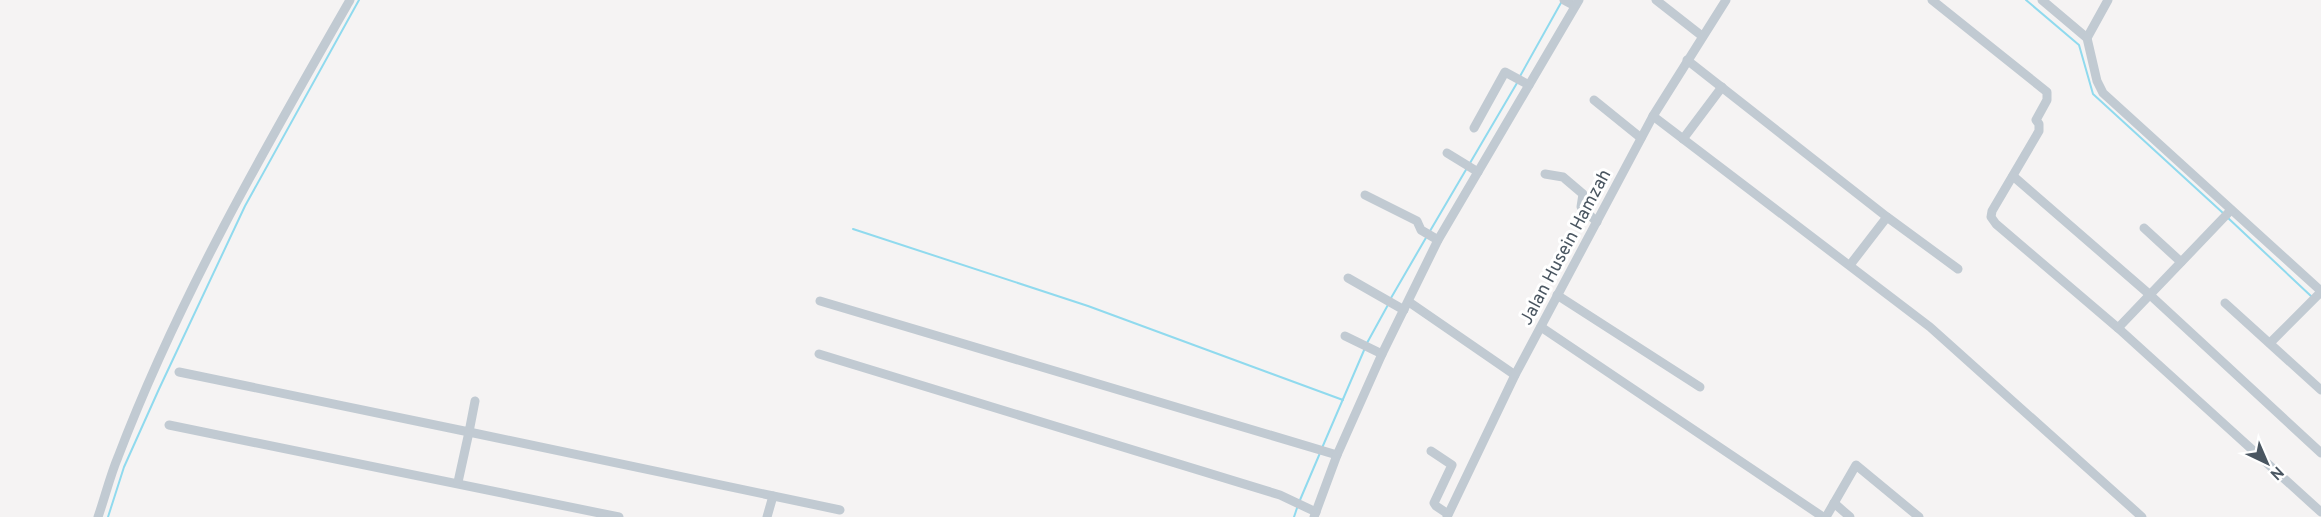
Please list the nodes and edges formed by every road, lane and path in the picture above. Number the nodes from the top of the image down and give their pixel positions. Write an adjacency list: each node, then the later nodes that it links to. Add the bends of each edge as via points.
1 (350, 0): 61 (street, via 201,271 118,457)
2 (1656, 0): 8 (street)
3 (1726, 0): 8 (street, Jalan Husein Hamzah)
4 (1932, 0): 21 (street, via 2047,92 2036,120 2039,131)
5 (2042, 0): 9 (street)
6 (2108, 0): 9 (street)
7 (1572, 2): 11 (street)
8 (1702, 36): 10 (street, Jalan Husein Hamzah)
9 (2087, 38): 23 (street, via 2103,93)
10 (1687, 60): 12 (street); 14 (street, Jalan Husein Hamzah)
11 (1527, 84): 15 (street, via 1505,72); 19 (street)
12 (1722, 87): 17 (street); 24 (street)
13 (1594, 100): 16 (street)
14 (1653, 116): 16 (street, Jalan Husein Hamzah); 17 (street)
15 (1474, 128)
16 (1641, 138): 25 (street, Jalan Husein Hamzah)
17 (1683, 139): 29 (street)
18 (1447, 153): 19 (street)
19 (1475, 170): 27 (street)
20 (1545, 174): 25 (street, via 1563,177 1583,194 1581,207)
21 (2013, 176): 32 (street); 39 (street, via 1991,217)
22 (1365, 195): 27 (street, via 1417,221 1421,230)
23 (2227, 213): 28 (street); 33 (street)
24 (1887, 217): 29 (street); 30 (street)
25 (1597, 222): 34 (street, Jalan Husein Hamzah)
26 (2144, 228): 28 (street)
27 (1436, 238): 37 (street)
28 (2181, 262): 32 (street)
29 (1850, 265): 67 (street, via 1930,327)
30 (1958, 269)
31 (1348, 278): 37 (street)
32 (2149, 294): 39 (street); 52 (street)
33 (2319, 294): 41 (street)
34 (1557, 295): 38 (street, Jalan Husein Hamzah); 46 (street)
35 (820, 302): 53 (street)
36 (2225, 303): 41 (street)
37 (1404, 306): 42 (street); 45 (street)
38 (1540, 327): 45 (street, Jalan Husein Hamzah); 64 (street)
39 (2118, 328): 58 (street)
40 (1345, 336): 42 (street)
41 (2270, 343): 47 (street)
42 (1379, 353): 53 (street)
43 (819, 354): 59 (street, via 1293,500)
44 (179, 372): 50 (street)
45 (1515, 375): 60 (street, Jalan Husein Hamzah)
46 (1700, 387)
47 (2321, 390)
48 (475, 401): 50 (street)
49 (170, 424): 54 (street)
50 (469, 432): 54 (street); 55 (street)
51 (1431, 451): 60 (street, via 1452,465 1434,503)
52 (2321, 453)
53 (1335, 454): 59 (street)
54 (458, 482): 62 (street)
55 (773, 496): 57 (street); 63 (street)
56 (1834, 503): 64 (street); 65 (street); 66 (street, via 1856,465)
57 (840, 510)
58 (2321, 512)
59 (1314, 513)
60 (1447, 515)
61 (98, 517)
62 (619, 517)
63 (767, 517)
64 (1824, 517)
65 (1850, 517)
66 (1919, 517)
67 (2142, 517)

